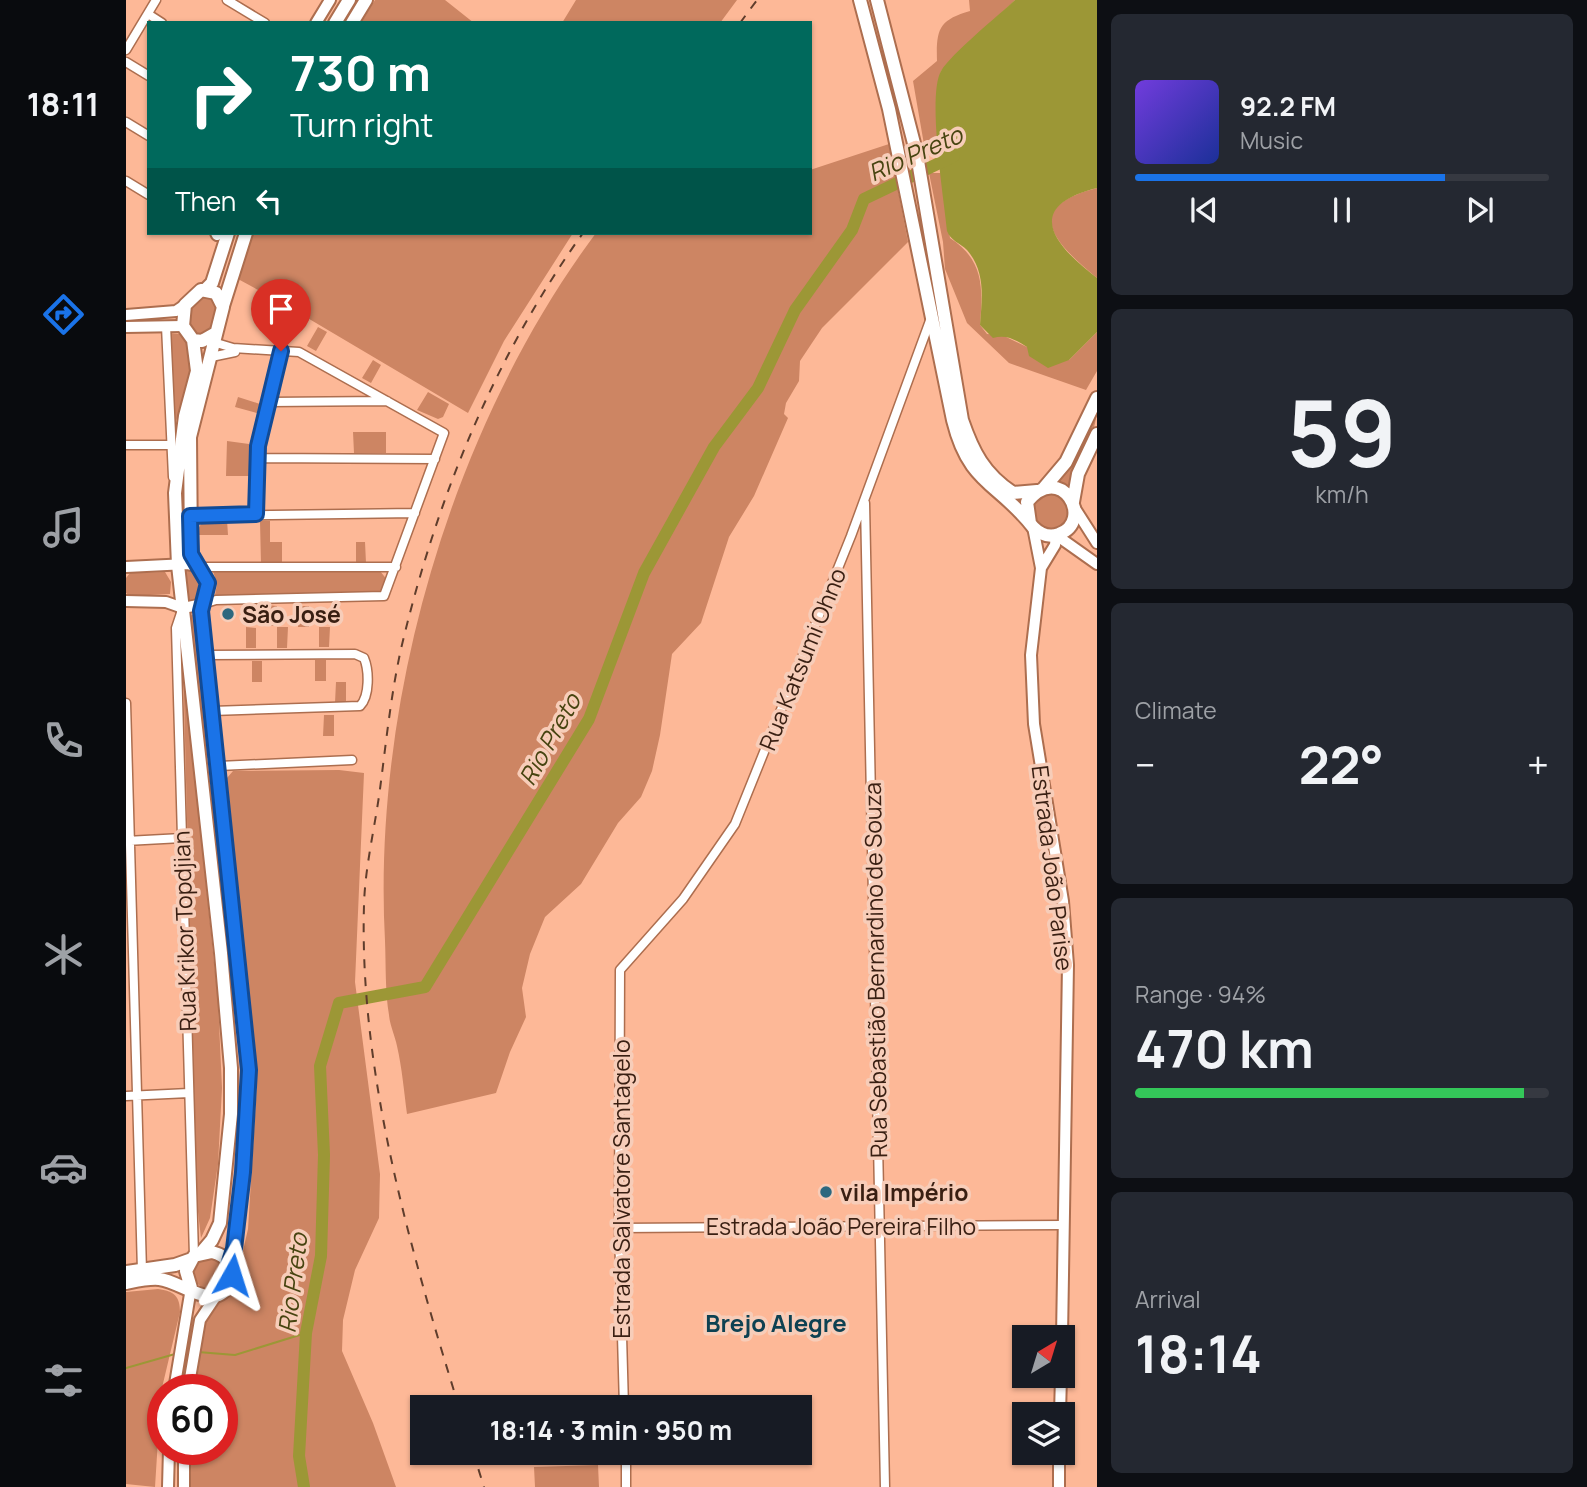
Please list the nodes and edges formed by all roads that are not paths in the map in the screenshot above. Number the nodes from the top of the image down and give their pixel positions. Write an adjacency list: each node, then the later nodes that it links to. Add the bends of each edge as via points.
1 (156, 0): 8 (street)
2 (227, 0): 11 (street)
3 (329, 0): 12 (main road)
4 (366, 0): 9 (main road)
5 (860, 0): 28 (main road, via 900,157)
6 (877, 0): 45 (main road, via 916,155 962,420 972,450 988,472 1013,493)
7 (346, 5): 9 (main road); 13 (main road)
8 (148, 14): 10 (street); 14 (street)
9 (354, 20)
10 (159, 21)
11 (262, 21)
12 (317, 21)
13 (336, 21)
14 (126, 50)
15 (126, 62): 16 (street)
16 (147, 75)
17 (126, 122): 18 (street)
18 (147, 135)
19 (126, 181): 20 (street)
20 (147, 194)
21 (220, 235): 24 (main road, via 212,283)
22 (226, 235): 23 (street)
23 (244, 238): 26 (main road)
24 (206, 289): 25 (main road); 26 (main road, via 217,295)
25 (185, 305): 27 (main road, via 169,312); 30 (main road)
26 (223, 307): 32 (main road)
27 (126, 315)
28 (932, 318): 47 (street, Rua Katsumi Ohno); 52 (main road, via 962,452 979,476)
29 (166, 326): 30 (main road); 31 (main road); 42 (street)
30 (183, 326): 33 (main road)
31 (126, 327)
32 (214, 338): 33 (main road); 34 (street); 36 (main road)
33 (194, 340): 46 (main road, via 197,371 185,416)
34 (252, 351): 35 (street); 36 (street)
35 (281, 351): 38 (street, via 299,352); 39 (street)
36 (211, 357): 51 (main road, via 190,437)
37 (1097, 398): 45 (main road, via 1066,462)
38 (390, 401): 39 (street); 44 (street, via 444,433)
39 (269, 402): 43 (street)
40 (1097, 434): 48 (main road, via 1078,474)
41 (126, 445): 42 (street)
42 (170, 445): 46 (street)
43 (257, 458): 44 (street); 50 (street)
44 (435, 459): 49 (street)
45 (1041, 490): 48 (main road, via 1064,491); 52 (main road, via 1027,502)
46 (175, 493): 56 (main road)
47 (865, 495): 75 (street, Rua Katsumi Ohno, via 735,824 683,899); 78 (street, Rua Sebastião Bernardino de Souza)
48 (1074, 505): 53 (main road, via 1069,527); 54 (main road)
49 (415, 513): 50 (street); 60 (street)
50 (256, 514): 51 (street)
51 (190, 516): 58 (main road, via 191,554)
52 (1031, 525): 53 (main road); 61 (main road, Estrada João Parise)
53 (1058, 541): 55 (main road); 61 (main road, Estrada João Parise)
54 (1097, 543)
55 (1097, 564)
56 (178, 565): 57 (main road); 58 (main road); 65 (main road)
57 (126, 567)
58 (199, 567): 59 (street); 64 (main road, via 208,583)
59 (378, 567): 60 (street); 62 (street)
60 (396, 567): 62 (street)
61 (1041, 568): 79 (main road, Estrada João Parise, via 1032,639 1034,724 1069,965)
62 (391, 580): 64 (street, via 384,596)
63 (126, 601): 65 (main road, via 166,602)
64 (203, 604): 65 (main road); 66 (main road)
65 (183, 608): 69 (main road); 73 (street, Rua Krikor Topdjian, via 176,628)
66 (207, 655): 68 (main road); 68 (street, via 355,654 364,658 367,667 366,699 360,706)
67 (126, 703): 74 (street)
68 (212, 710): 71 (main road)
69 (199, 754): 71 (main road); 72 (main road)
70 (352, 760): 71 (street)
71 (219, 772): 72 (main road); 82 (main road, via 249,1070 243,1172)
72 (203, 786): 81 (main road, via 221,953 231,1114 220,1223 212,1240)
73 (182, 838): 74 (street); 76 (street, Rua Krikor Topdjian)
74 (128, 841): 77 (street)
75 (620, 970): 80 (street, Estrada Salvatore Santagelo)
76 (188, 1093): 77 (street); 81 (street, Rua Krikor Topdjian)
77 (131, 1096): 83 (street)
78 (881, 1225): 79 (street, Estrada João Pereira Filho); 80 (street, Estrada João Pereira Filho); 100 (street, Rua Sebastião Bernardino de Souza)
79 (1063, 1225): 88 (main road, Estrada João Parise)
80 (620, 1228): 92 (street, Estrada Salvatore Santagelo)
81 (196, 1256): 82 (main road, via 218,1253); 83 (main road); 86 (main road, via 186,1275)
82 (229, 1265): 87 (main road, via 231,1281)
83 (142, 1271): 84 (main road)
84 (126, 1272)
85 (126, 1283): 86 (main road, via 156,1278)
86 (191, 1288): 87 (main road, via 199,1295); 89 (main road, via 184,1334)
87 (216, 1296): 89 (main road, via 200,1320)
88 (1062, 1325)
89 (186, 1361): 90 (main road); 91 (main road)
90 (181, 1374)
91 (187, 1374)
92 (624, 1395)
93 (169, 1465): 97 (main road)
94 (184, 1465): 98 (main road)
95 (625, 1465): 99 (street)
96 (1059, 1465): 101 (main road)
97 (168, 1487)
98 (184, 1487)
99 (626, 1487)
100 (885, 1487)
101 (1059, 1487)

